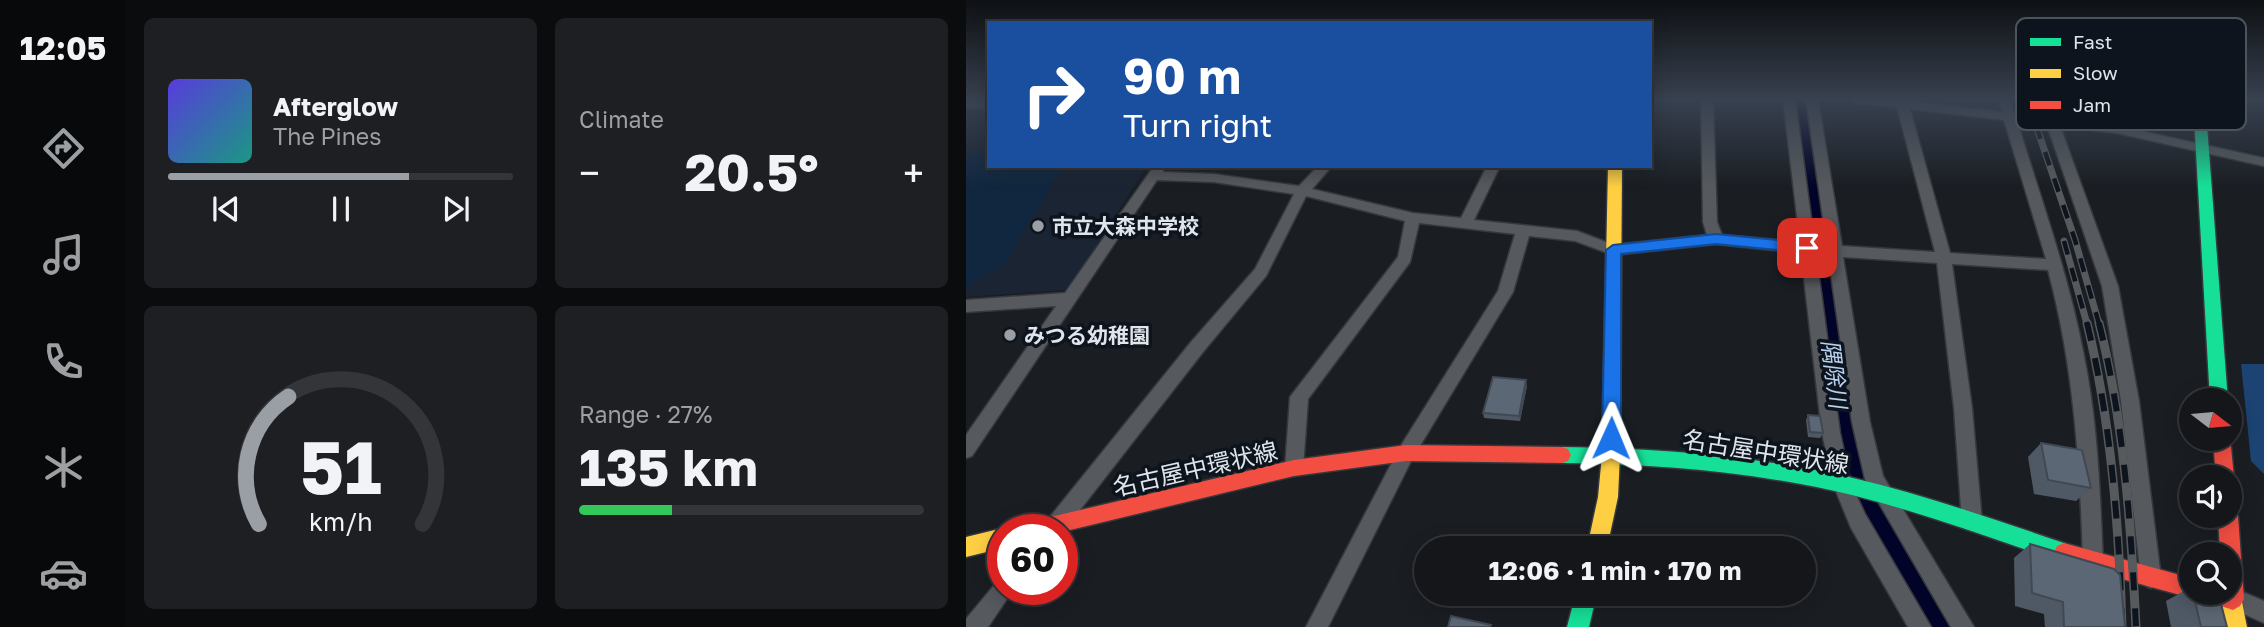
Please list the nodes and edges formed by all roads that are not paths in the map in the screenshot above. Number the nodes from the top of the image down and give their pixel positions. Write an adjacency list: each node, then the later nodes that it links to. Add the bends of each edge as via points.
1 (1708, 128): 20 (street, via 1710,222)
2 (1793, 128): 21 (street)
3 (1817, 128): 23 (street)
4 (1909, 128): 24 (street)
5 (2013, 128): 25 (street)
6 (2056, 130): 43 (street, via 2110,286 2130,401)
7 (2121, 130): 9 (street)
8 (2201, 130): 9 (main road)
9 (2202, 149): 10 (street); 28 (main road)
10 (2264, 162)
11 (1324, 168): 16 (street)
12 (1493, 168): 18 (street)
13 (1615, 168): 22 (main road)
14 (1157, 171): 15 (street); 26 (street)
15 (1218, 172): 16 (street)
16 (1302, 191): 17 (street); 36 (street, via 1261,272)
17 (1413, 218): 18 (street); 33 (street, via 1405,258 1299,397)
18 (1465, 224): 19 (street)
19 (1523, 230): 22 (street, via 1577,236); 31 (street, via 1504,292)
20 (1716, 239): 21 (street); 22 (street)
21 (1807, 248): 34 (street, via 1831,433)
22 (1613, 250): 32 (main road)
23 (1836, 251): 24 (street); 35 (street, via 1861,422)
24 (1944, 257): 25 (street); 38 (street)
25 (2054, 265): 42 (street, via 2076,357)
26 (1068, 299): 27 (street); 29 (street)
27 (966, 306)
28 (2218, 388)
29 (975, 426): 30 (street)
30 (966, 450)
31 (1406, 453): 32 (main road, 名古屋中環状線); 33 (main road, 名古屋中環状線); 51 (street)
32 (1611, 455): 34 (main road, 名古屋中環状線, via 1726,463); 39 (main road)
33 (1294, 468): 37 (main road, 名古屋中環状線)
34 (1845, 485): 35 (main road, 名古屋中環状線); 53 (street, via 1858,521)
35 (1877, 493): 38 (main road, 名古屋中環状線); 54 (street)
36 (1065, 514)
37 (1078, 521)
38 (1972, 522): 42 (main road, 名古屋中環状線)
39 (1600, 536)
40 (987, 542): 41 (main road)
41 (966, 547)
42 (2093, 563): 43 (main road, 名古屋中環状線)
43 (2151, 578): 44 (main road, 名古屋中環状線)
44 (2179, 585)
45 (2242, 603): 49 (street)
46 (991, 605): 50 (street)
47 (2234, 605): 55 (main road)
48 (1584, 606): 52 (main road)
49 (2264, 612)
50 (974, 627)
51 (1317, 627)
52 (1578, 627)
53 (1920, 627)
54 (1963, 627)
55 (2236, 627)

